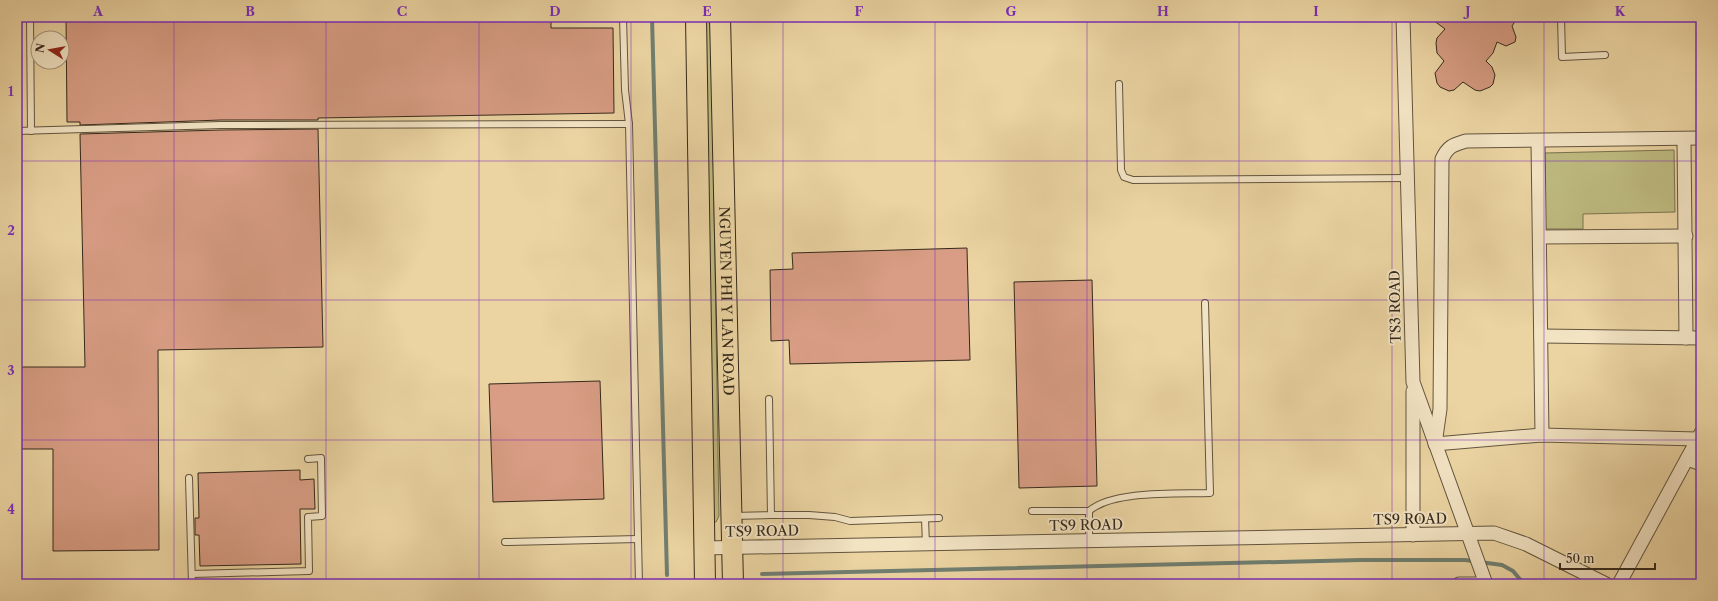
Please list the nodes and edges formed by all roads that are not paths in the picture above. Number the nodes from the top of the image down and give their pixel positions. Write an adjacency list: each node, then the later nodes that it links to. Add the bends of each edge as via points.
1 (30, 17): 11 (lane)
2 (623, 17): 9 (lane, via 625,90)
3 (696, 17): 44 (main road, NGUYEN PHI Y LAN ROAD)
4 (720, 17): 34 (main road, NGUYEN PHI Y LAN ROAD)
5 (1403, 17): 15 (street, TS3 ROAD)
6 (1561, 17): 7 (lane, via 1562,57)
7 (1605, 55)
8 (1120, 84): 15 (lane, via 1121,170 1124,177 1133,180)
9 (629, 124): 11 (lane, via 221,125); 39 (lane)
10 (17, 131): 11 (lane)
11 (31, 131)
12 (1701, 138): 13 (street)
13 (1684, 139): 14 (street); 16 (street)
14 (1538, 142): 17 (street); 26 (street, via 1466,141 1446,150 1442,159 1440,408)
15 (1408, 178): 22 (street, TS3 ROAD)
16 (1686, 236): 17 (street); 20 (street)
17 (1540, 237): 19 (street)
18 (1205, 303): 32 (lane, via 1210,493 1117,499 1102,502)
19 (1541, 336): 20 (street); 24 (street)
20 (1686, 338): 21 (street)
21 (1701, 338)
22 (1413, 382): 26 (street, TS3 ROAD); 38 (street)
23 (769, 399): 33 (lane)
24 (1542, 435): 25 (street); 26 (street)
25 (1699, 436): 28 (street)
26 (1435, 444): 37 (street, TS3 ROAD)
27 (308, 459): 45 (lane, via 321,458 322,516 308,517 309,570)
28 (1687, 459): 29 (street); 53 (street)
29 (1701, 464)
30 (190, 478): 45 (lane)
31 (1032, 511): 32 (lane)
32 (1089, 511): 40 (lane)
33 (771, 515): 34 (lane); 35 (lane, via 809,515 850,521)
34 (732, 516): 43 (main road, NGUYEN PHI Y LAN ROAD)
35 (925, 518): 36 (lane); 42 (lane)
36 (939, 518)
37 (1468, 534): 38 (street, TS9 ROAD); 51 (street, TS3 ROAD); 52 (street, TS9 ROAD, via 1494,533 1526,544)
38 (1413, 535): 40 (street, TS9 ROAD)
39 (638, 539): 41 (lane); 47 (lane)
40 (1089, 541): 42 (street, TS9 ROAD)
41 (505, 542)
42 (926, 544): 43 (street, TS9 ROAD)
43 (732, 547): 44 (street, TS9 ROAD); 49 (main road, NGUYEN PHI Y LAN ROAD)
44 (704, 548): 48 (main road, NGUYEN PHI Y LAN ROAD)
45 (192, 574): 46 (lane)
46 (192, 584)
47 (639, 584)
48 (705, 584)
49 (733, 584)
50 (1459, 584): 51 (street)
51 (1486, 584)
52 (1606, 584)
53 (1619, 584)

